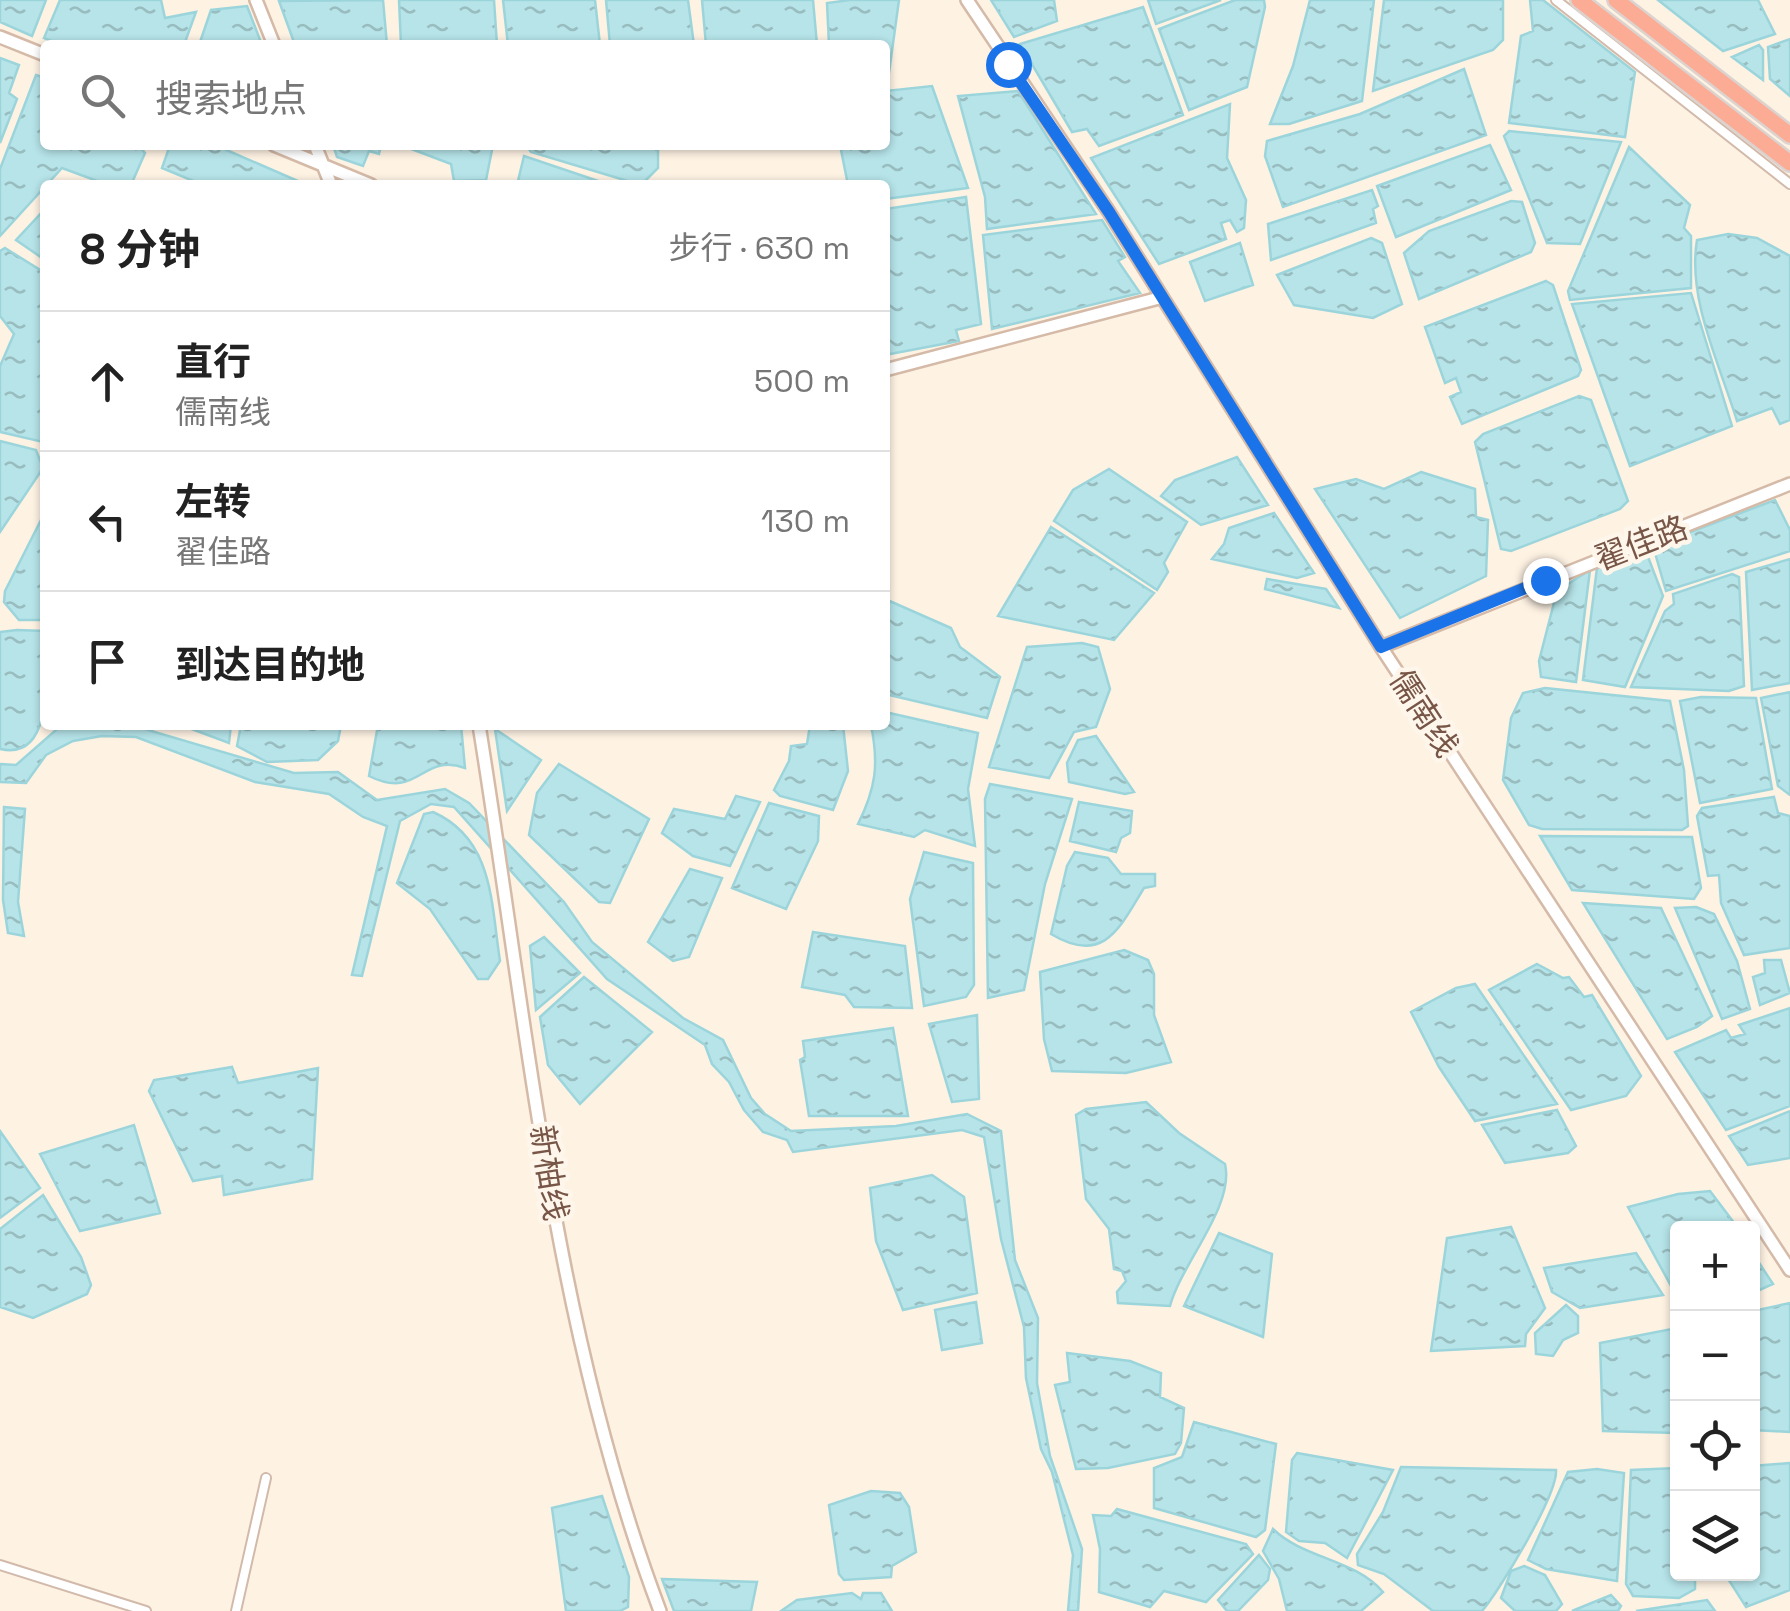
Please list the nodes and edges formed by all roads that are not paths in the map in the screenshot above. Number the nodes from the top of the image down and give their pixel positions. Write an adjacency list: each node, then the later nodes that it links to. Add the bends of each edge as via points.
1 (256, 0): 7 (street)
2 (967, 0): 17 (street, 儒南线)
3 (1556, 0): 16 (street)
4 (1579, 0): 12 (highway)
5 (1616, 0): 9 (highway)
6 (0, 37): 8 (street)
7 (272, 40)
8 (40, 53)
9 (1790, 135)
10 (286, 150): 13 (street)
11 (316, 150): 13 (street)
12 (1790, 163)
13 (322, 165): 14 (street); 15 (street)
14 (329, 180)
15 (359, 180)
16 (1790, 184)
17 (1159, 298): 18 (street); 20 (street, 儒南线)
18 (890, 369)
19 (1790, 484): 20 (street, 翟佳路)
20 (1381, 647): 22 (street, 儒南线)
21 (480, 730): 27 (street, 新柚线, via 563,1259 610,1457)
22 (1790, 1270)
23 (266, 1478): 26 (street)
24 (0, 1566): 25 (street)
25 (146, 1611)
26 (236, 1611)
27 (660, 1611)

